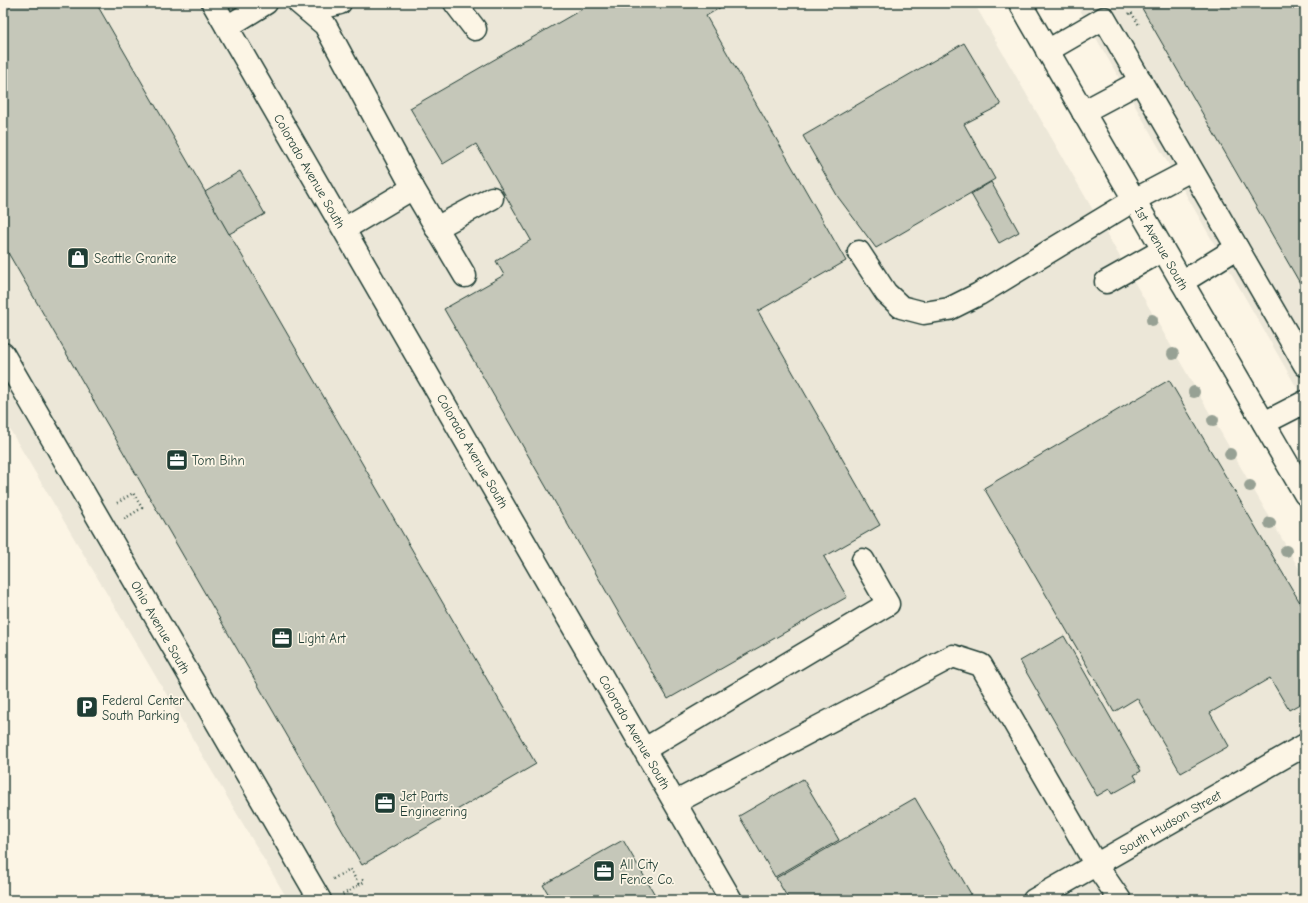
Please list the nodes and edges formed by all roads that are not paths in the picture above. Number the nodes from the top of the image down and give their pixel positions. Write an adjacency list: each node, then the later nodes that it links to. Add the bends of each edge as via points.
1 (213, 3): 7 (street, Colorado Avenue South)
2 (266, 3): 7 (street)
3 (340, 3): 6 (street)
4 (455, 3): 8 (street)
5 (1020, 3): 9 (street, 1st Avenue South)
6 (304, 7): 13 (street, via 325,25)
7 (227, 27): 17 (street, Colorado Avenue South)
8 (475, 29)
9 (1047, 51): 10 (street, via 1104,18); 11 (street, 1st Avenue South)
10 (1140, 81): 11 (street); 12 (street)
11 (1083, 112): 15 (street, 1st Avenue South)
12 (1191, 170): 15 (street); 18 (street)
13 (413, 188): 16 (street); 17 (street)
14 (492, 198): 16 (street)
15 (1134, 200): 19 (street, 1st Avenue South); 20 (street, via 979,294 949,309 924,313 901,307 886,293)
16 (436, 228): 21 (street)
17 (344, 229): 31 (street, Colorado Avenue South)
18 (1237, 248): 23 (street); 25 (street)
19 (1163, 250): 22 (street); 23 (street, 1st Avenue South)
20 (859, 252)
21 (465, 276)
22 (1106, 282)
23 (1182, 282): 27 (street, 1st Avenue South)
24 (3, 354): 34 (street, Ohio Avenue South)
25 (1305, 366)
26 (1305, 402): 27 (street)
27 (1264, 423): 28 (street, 1st Avenue South)
28 (1305, 494)
29 (863, 560): 31 (street, via 888,604)
30 (1305, 745): 33 (street, South Hudson Street)
31 (645, 749): 32 (street, Colorado Avenue South)
32 (676, 802): 33 (street, via 953,656 981,665); 35 (street, Colorado Avenue South)
33 (1096, 865): 36 (street, South Hudson Street); 37 (street)
34 (329, 892)
35 (731, 900)
36 (1034, 900)
37 (1120, 900)

